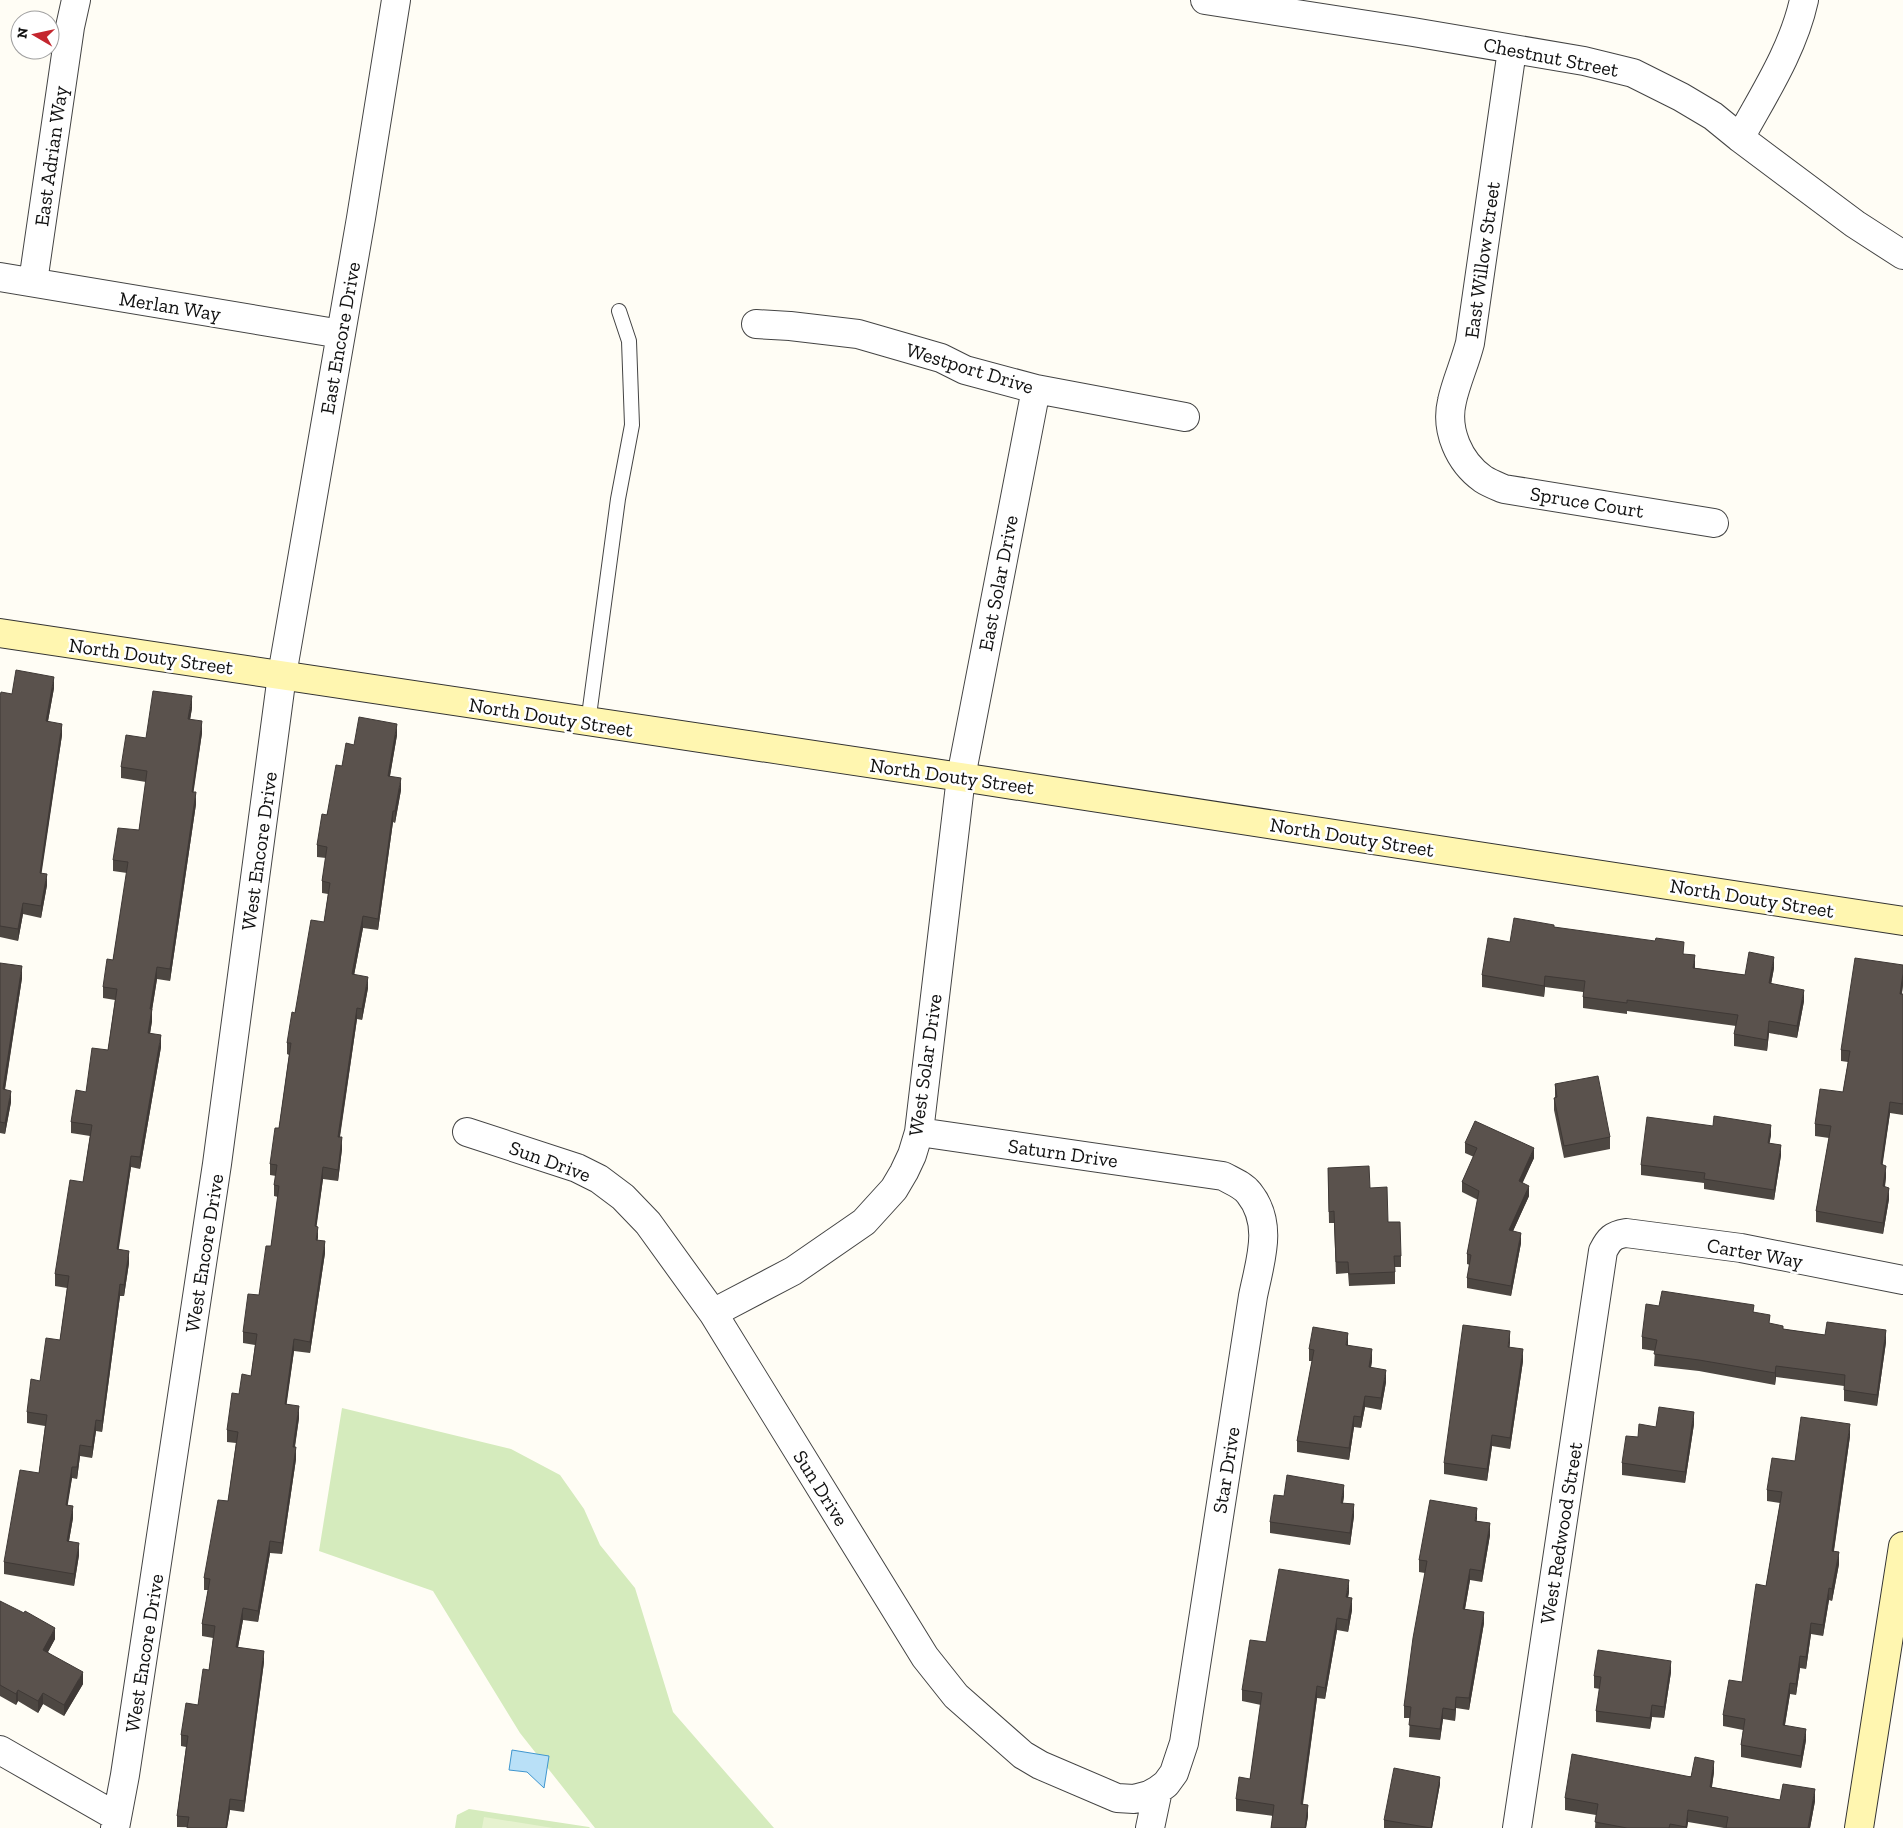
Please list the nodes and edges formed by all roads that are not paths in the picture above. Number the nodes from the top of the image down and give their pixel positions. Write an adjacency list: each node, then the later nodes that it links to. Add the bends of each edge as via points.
1 (76, 0): 9 (street, East Adrian Way)
2 (396, 0): 12 (street, East Encore Drive)
3 (1205, 0): 5 (street, Chestnut Street)
4 (1804, 0): 6 (street, via 1788,48)
5 (1512, 50): 6 (street, Chestnut Street, via 1584,61 1633,73 1713,116); 15 (street, East Willow Street, via 1470,343 1452,402 1450,420 1455,443)
6 (1740, 138): 7 (street, Chestnut Street, via 1855,224)
7 (1903, 255)
8 (0, 277): 9 (street, Merlan Way)
9 (33, 282): 12 (street, Merlan Way)
10 (619, 311): 19 (lane, via 629,341 632,425 618,499)
11 (756, 324): 13 (street, Westport Drive, via 858,334 940,358 965,370)
12 (341, 334): 18 (street, East Encore Drive)
13 (1036, 389): 14 (street, Westport Drive); 20 (street, East Solar Drive)
14 (1185, 417)
15 (1467, 464): 16 (street, Spruce Court, via 1484,480 1504,489)
16 (1714, 522)
17 (0, 633): 18 (street, North Douty Street)
18 (282, 675): 19 (street, North Douty Street); 31 (street, West Encore Drive, via 217,1164 126,1775)
19 (588, 723): 20 (street, North Douty Street)
20 (960, 777): 21 (street, North Douty Street); 23 (street, West Solar Drive)
21 (1903, 922)
22 (467, 1132): 27 (street, Sun Drive, via 577,1168 599,1179 623,1197 648,1223)
23 (919, 1132): 24 (street, Saturn Drive); 27 (street, West Solar Drive, via 912,1155 894,1189 864,1222 793,1271)
24 (1208, 1174): 30 (street, Star Drive, via 1223,1176 1249,1192 1261,1212 1264,1245 1253,1296 1184,1743 1174,1773)
25 (1608, 1240): 26 (street, Carter Way, via 1626,1233 1741,1248); 33 (street, West Redwood Street, via 1603,1251)
26 (1903, 1280)
27 (713, 1313): 30 (street, Sun Drive, via 925,1657 956,1696 1040,1765 1117,1798 1134,1799)
28 (1903, 1546): 34 (street)
29 (0, 1750): 31 (street)
30 (1158, 1790): 32 (street)
31 (116, 1823)
32 (1150, 1828)
33 (1517, 1828)
34 (1859, 1828)

